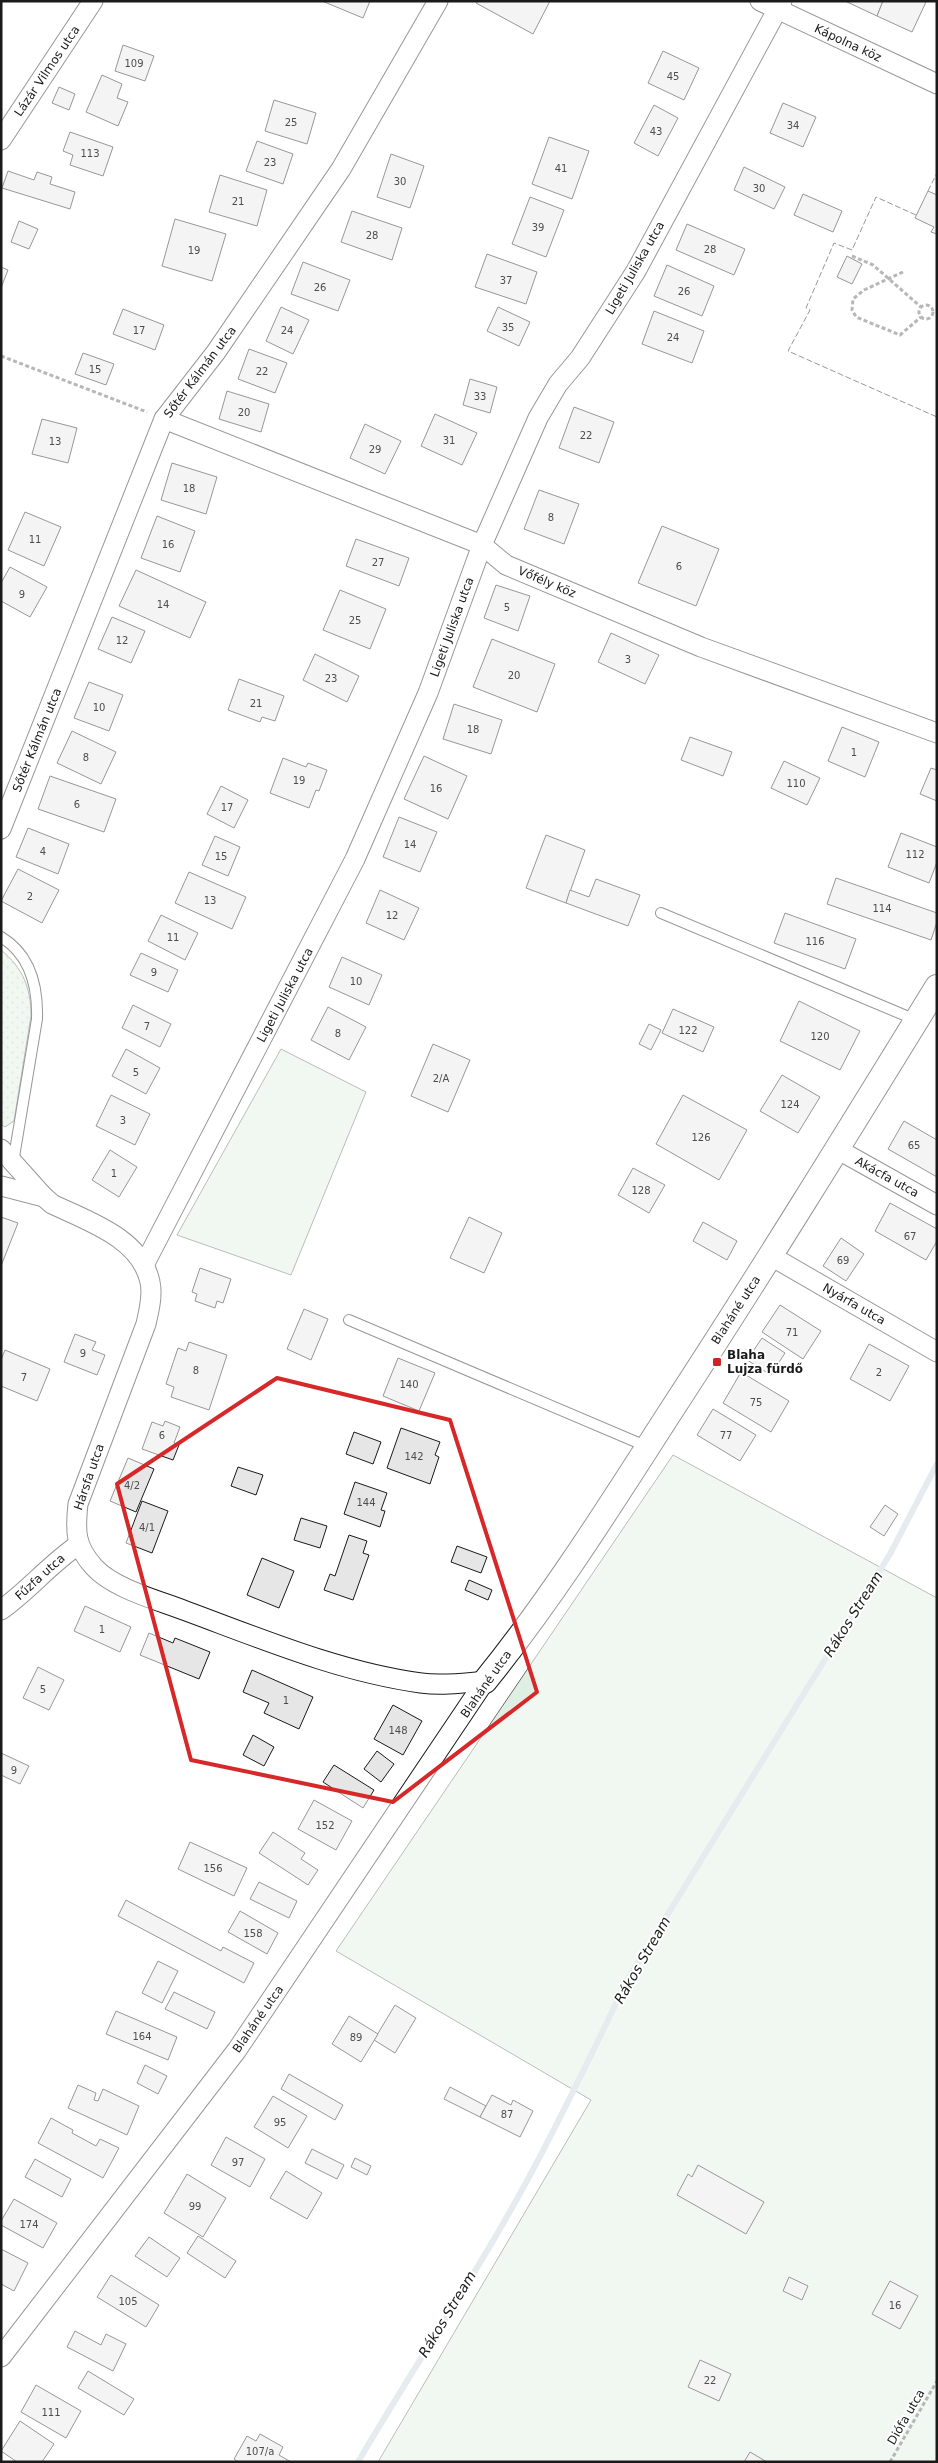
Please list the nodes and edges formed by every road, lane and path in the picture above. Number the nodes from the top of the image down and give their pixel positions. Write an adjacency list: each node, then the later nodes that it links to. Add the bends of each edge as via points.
1 (94, 1): 6 (street, Lázár Vilmos utca)
2 (438, 1): 17 (street, Sőtér Kálmán utca, via 342,169 216,352)
3 (760, 1): 4 (street, Kápolna köz)
4 (780, 6): 5 (street, Kápolna köz); 18 (street, Ligeti Juliska utca, via 636,271 538,418)
5 (937, 84)
6 (1, 140)
7 (852, 256): 9 (path, via 873,265)
8 (903, 272): 9 (path)
9 (889, 278): 11 (path); 14 (path, via 856,295 852,306 855,316 900,335)
10 (937, 304): 12 (path)
11 (921, 307): 12 (path); 14 (path)
12 (931, 308): 13 (path)
13 (932, 315): 14 (path, via 926,319); 15 (path)
14 (921, 317)
15 (937, 318)
16 (1, 356): 17 (path)
17 (164, 419): 18 (street, Vőfély köz); 20 (street, Sőtér Kálmán utca)
18 (482, 545): 19 (street, Vőfély köz, via 506,565 701,647); 32 (street, Ligeti Juliska utca, via 428,693 355,860)
19 (937, 733)
20 (1, 829)
21 (661, 913): 24 (lane)
22 (1, 937): 27 (lane, via 22,956 37,995 37,1019)
23 (937, 987): 24 (street, Blaháné utca)
24 (916, 1020): 26 (street, Blaháné utca)
25 (1, 1149): 27 (street)
26 (837, 1149): 30 (street, Akácfa utca); 31 (street, Blaháné utca)
27 (13, 1164): 29 (street)
28 (1, 1186): 29 (street, Hársfa utca)
29 (44, 1197): 32 (street, Hársfa utca, via 116,1236)
30 (937, 1205)
31 (771, 1256): 34 (street, Nyárfa utca); 35 (street, Blaháné utca)
32 (144, 1265): 36 (street, Hársfa utca, via 151,1283 146,1324 78,1504)
33 (349, 1320): 35 (lane)
34 (937, 1352)
35 (648, 1447): 38 (street, Blaháné utca, via 524,1632)
36 (78, 1545): 37 (street, Fűzfa utca); 38 (street, via 94,1568 118,1583 276,1645 342,1666 423,1684)
37 (1, 1610)
38 (485, 1681): 39 (street, Blaháné utca, via 237,2050)
39 (1, 2357)
40 (937, 2382): 41 (path, Diófa utca)
41 (890, 2462)

